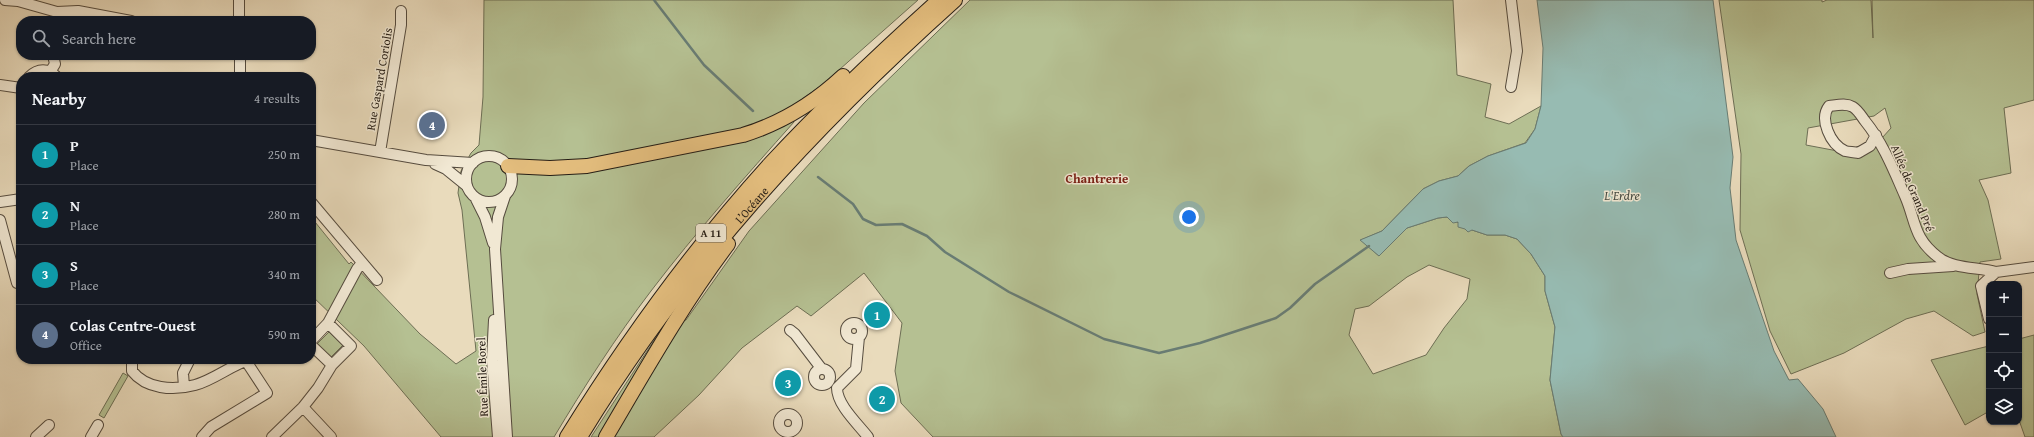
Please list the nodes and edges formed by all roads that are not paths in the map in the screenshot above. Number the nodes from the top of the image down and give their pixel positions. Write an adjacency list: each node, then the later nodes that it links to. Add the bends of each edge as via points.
1 (5, 0): 7 (street, via 18,1)
2 (239, 0): 10 (street)
3 (939, 0): 11 (highway, L’Océane / A 11)
4 (955, 0): 29 (highway, L’Océane / A 11, via 845,103)
5 (1511, 0): 18 (street, via 1517,51)
6 (401, 11): 21 (street, Rue Gaspard Coriolis, via 401,25)
7 (54, 16)
8 (60, 16): 9 (street, via 78,11)
9 (104, 16)
10 (239, 16)
11 (882, 51): 24 (highway, via 864,58 798,112 762,130 587,166); 65 (highway, L’Océane / A 11, via 804,129 716,227 636,332)
12 (54, 60): 14 (street)
13 (240, 60): 15 (street)
14 (53, 72)
15 (240, 72)
16 (0, 85): 17 (street)
17 (16, 87)
18 (1511, 87)
19 (1876, 135): 19 (street, Allée de Grand Pré, via 1854,108 1844,104 1829,106 1824,112 1832,139 1845,151 1858,153 1870,146); 35 (street, Allée de Grand Pré, via 1906,198 1921,240 1938,257)
20 (316, 141): 21 (street)
21 (380, 152): 22 (street)
22 (426, 160): 23 (street); 25 (street, via 446,169)
23 (473, 163): 24 (street, via 490,156 500,159); 25 (street, via 466,174)
24 (508, 166): 26 (street, via 512,182)
25 (467, 186): 27 (street)
26 (505, 196): 27 (street, via 491,202); 33 (street, Rue Émile Borel, via 499,210)
27 (476, 199): 33 (street, Rue Émile Borel, via 486,217)
28 (16, 200): 30 (street)
29 (754, 200): 66 (highway, L’Océane / A 11, via 666,310); 67 (highway, via 749,218 695,289)
30 (0, 202)
31 (316, 208): 34 (street)
32 (0, 220): 39 (street)
33 (495, 249): 41 (street, Rue Émile Borel)
34 (362, 263): 40 (street); 43 (street)
35 (1961, 266): 37 (street, Allée de Grand Pré); 38 (street, via 1908,269)
36 (2034, 267): 37 (street)
37 (1996, 272): 42 (street, via 1981,286)
38 (1890, 273)
39 (16, 279)
40 (377, 280)
41 (498, 292): 63 (street, Rue Émile Borel, via 492,360); 64 (street, Rue Émile Borel)
42 (1989, 317)
43 (328, 323): 46 (street); 52 (street, via 351,346)
44 (790, 330): 53 (street, via 821,368 814,372 814,380 820,385)
45 (859, 337): 53 (street, via 856,369)
46 (316, 340)
47 (316, 349): 52 (street)
48 (132, 364): 54 (street, via 132,372 148,384 170,388)
49 (188, 364): 54 (street, via 183,373)
50 (240, 364): 54 (street, via 195,385)
51 (250, 364): 60 (street, via 267,393 211,427)
52 (332, 365): 55 (street)
53 (832, 385): 68 (street, via 840,402)
54 (184, 386)
55 (303, 407): 61 (street); 62 (street)
56 (98, 424): 59 (street)
57 (49, 425): 58 (street)
58 (36, 437)
59 (91, 437)
60 (202, 437)
61 (272, 437)
62 (331, 437)
63 (498, 437)
64 (507, 437)
65 (567, 437)
66 (580, 437)
67 (606, 437)
68 (868, 437)

